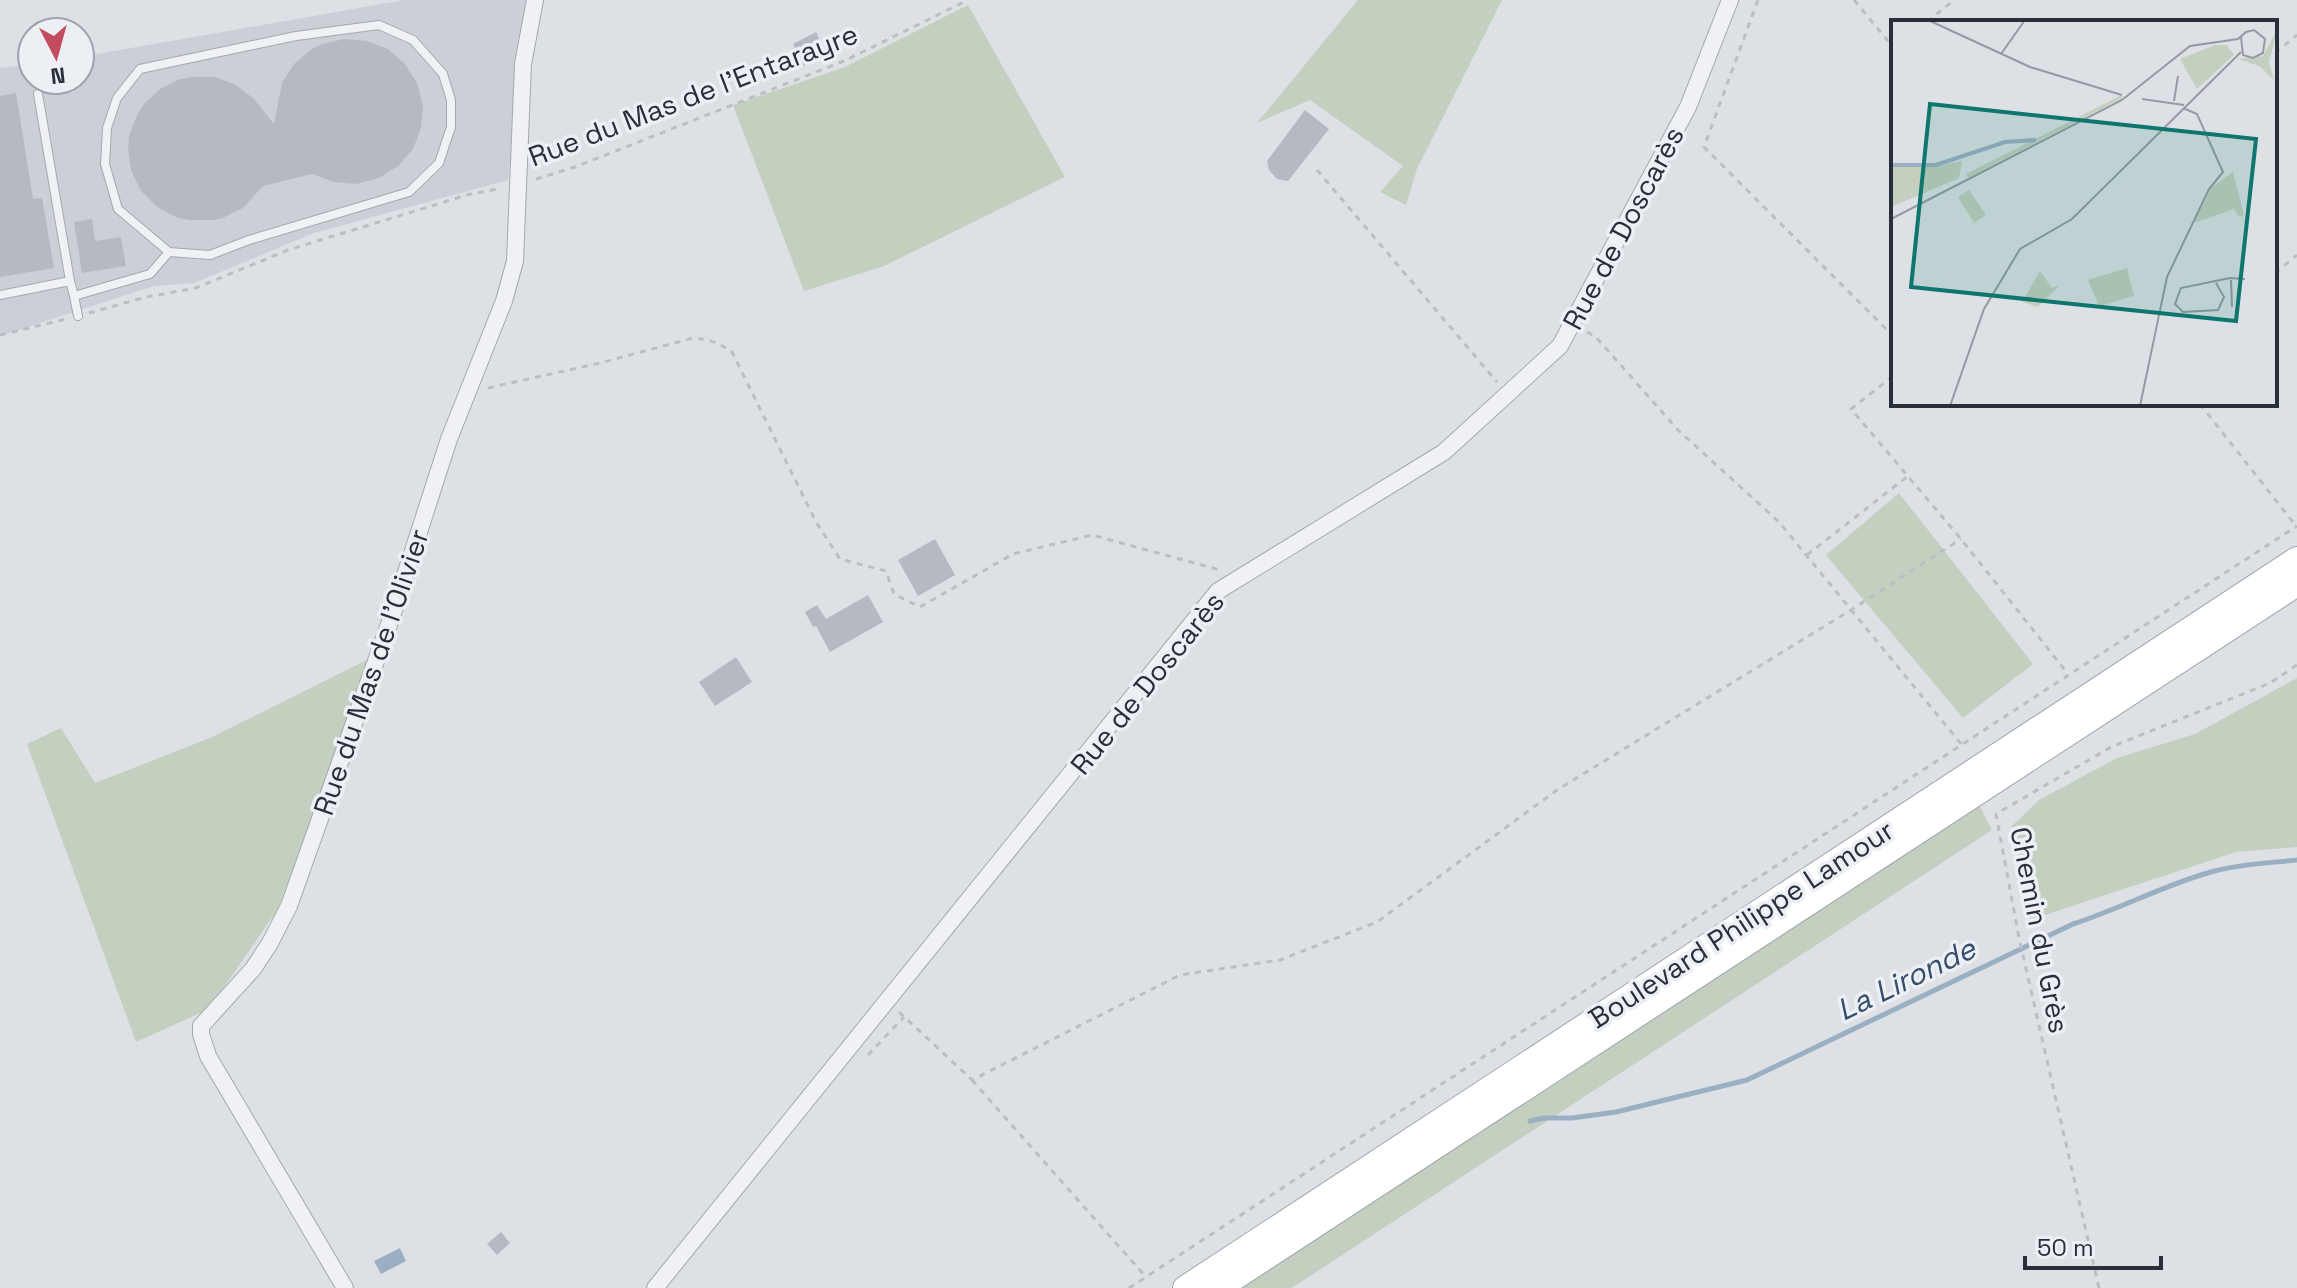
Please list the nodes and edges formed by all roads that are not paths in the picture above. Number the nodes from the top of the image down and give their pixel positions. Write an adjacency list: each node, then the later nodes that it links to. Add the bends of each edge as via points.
1 (535, 0): 11 (street, Rue du Mas de l'Olivier, via 523,64 515,261 504,301 449,439 289,906 253,969 201,1026 208,1056)
2 (1730, 0): 12 (street, Rue de Doscarès, via 1688,107 1560,346 1444,452 1218,591)
3 (38, 96): 5 (lane)
4 (169, 252): 4 (lane, via 210,255 409,192 439,163 451,127 451,100 443,74 413,40 379,25 296,36 140,69 117,98 107,128 105,164 118,209); 7 (lane, via 150,274)
5 (70, 281): 6 (lane); 7 (lane)
6 (0, 295)
7 (74, 296): 8 (lane)
8 (78, 316)
9 (2297, 559): 13 (main road, Boulevard Philippe Lamour)
10 (2297, 584): 14 (main road, Boulevard Philippe Lamour)
11 (345, 1288)
12 (655, 1288)
13 (1185, 1288)
14 (1219, 1288)

